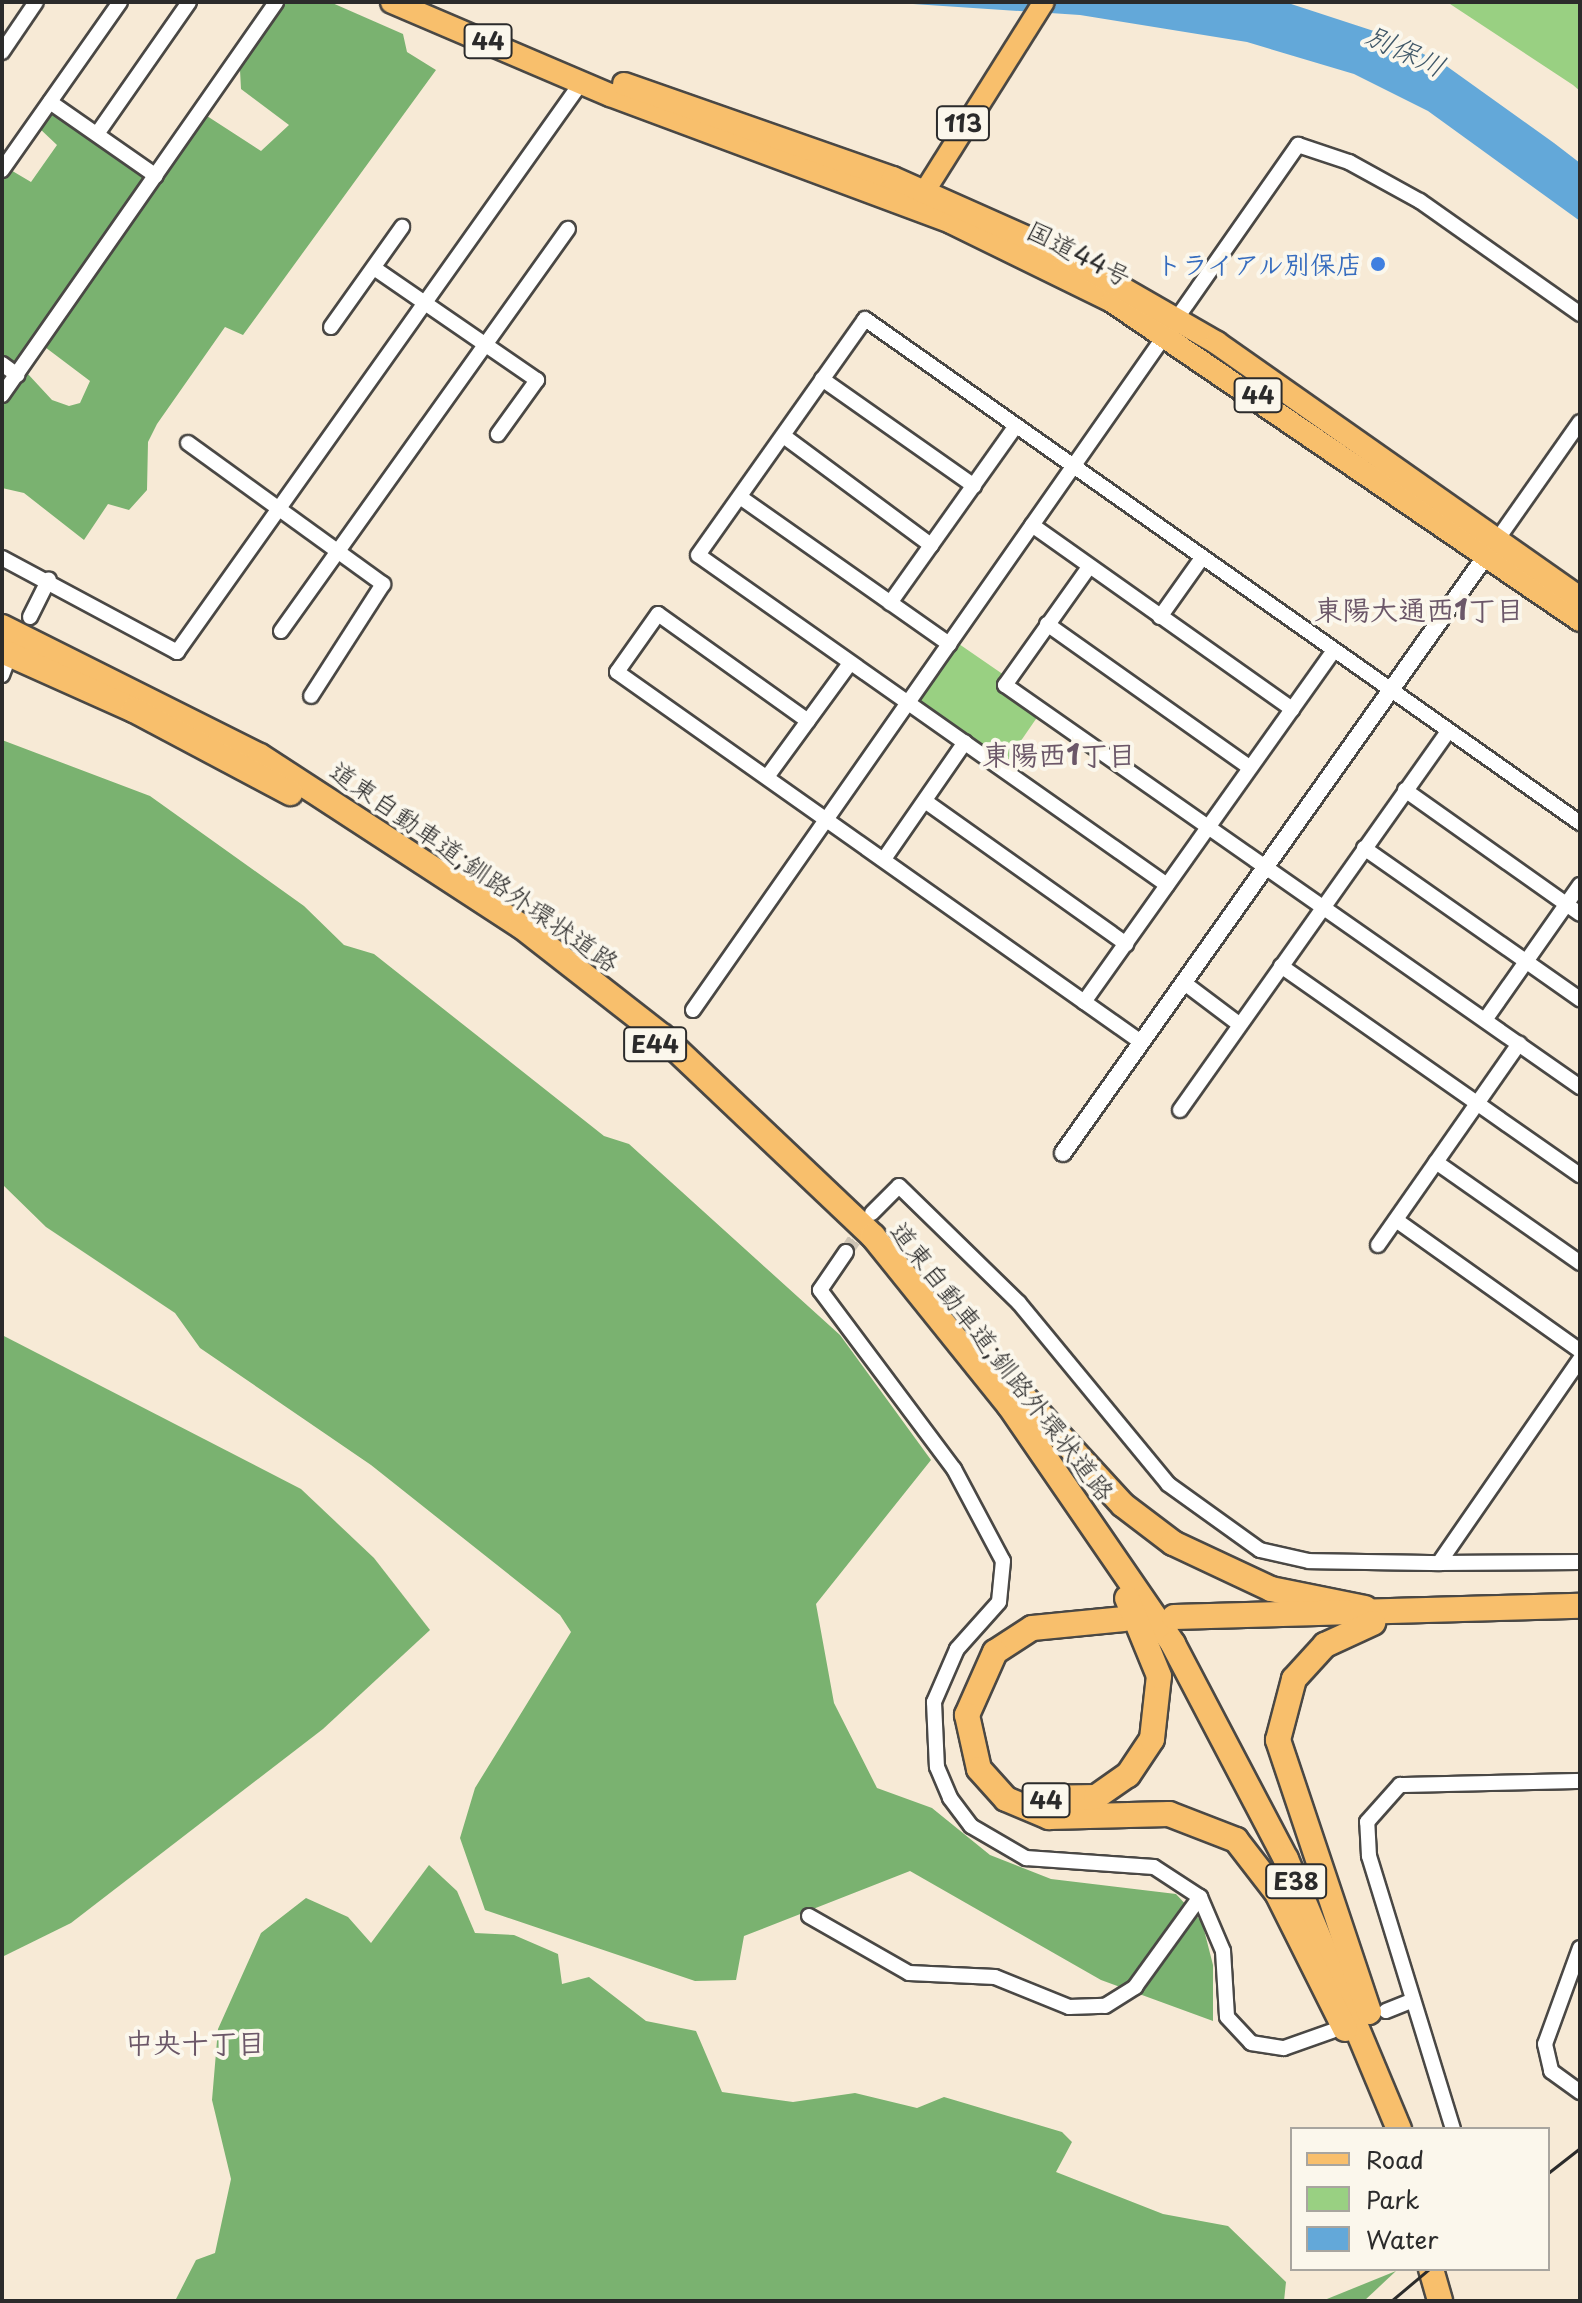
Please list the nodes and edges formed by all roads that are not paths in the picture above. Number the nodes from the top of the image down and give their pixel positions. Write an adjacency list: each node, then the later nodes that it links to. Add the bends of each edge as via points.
1 (36, 2): 7 (street)
2 (120, 2): 9 (street)
3 (189, 2): 10 (street)
4 (276, 2): 12 (street)
5 (392, 2): 8 (highway, 国道44号 / 44)
6 (1044, 2): 13 (main road, 113)
7 (2, 52)
8 (583, 80): 13 (highway, 国道44号 / 44, via 620,82); 17 (street)
9 (50, 102): 10 (street); 11 (street)
10 (97, 134): 12 (street)
11 (2, 170)
12 (156, 176): 23 (street)
13 (919, 199): 19 (highway, 国道44号 / 44, via 1017,229)
14 (402, 227): 16 (street)
15 (568, 229): 21 (street)
16 (374, 268): 17 (street); 20 (street)
17 (426, 304): 21 (street); 34 (street)
18 (1580, 314): 19 (street, via 1420,201 1349,162 1298,145)
19 (1173, 326): 31 (street); 37 (highway, 国道44号 / 44)
20 (331, 327)
21 (484, 344): 28 (street, via 537,380); 38 (street)
22 (2, 364): 23 (street)
23 (17, 375): 25 (street)
24 (822, 379): 27 (street, via 865,319); 29 (street); 32 (street)
25 (2, 395)
26 (1580, 422): 37 (street)
27 (1016, 426): 31 (street); 32 (street)
28 (498, 434)
29 (785, 437): 33 (street); 36 (street)
30 (188, 443): 34 (street)
31 (1072, 466): 35 (street); 40 (street)
32 (974, 486): 36 (street)
33 (740, 497): 44 (street); 53 (street, via 698,555)
34 (283, 508): 38 (street); 42 (street, via 177,652)
35 (1032, 525): 41 (street); 51 (street)
36 (931, 545): 44 (street)
37 (1491, 547): 43 (highway, 国道44号 / 44); 47 (highway, 国道44号 / 44); 55 (street)
38 (337, 551): 50 (street); 56 (street, via 383,584)
39 (2, 558): 42 (street)
40 (1202, 558): 46 (street); 52 (street)
41 (1089, 567): 46 (street); 48 (street)
42 (49, 579): 45 (street)
43 (1580, 598)
44 (890, 603): 51 (street)
45 (30, 617)
46 (1160, 617): 58 (street)
47 (1580, 620)
48 (1047, 624): 62 (street); 68 (street, via 1005,685)
49 (2, 627): 99 (highway, 道東自動車道;釧路外環状道路 / E44, via 260,756 521,926 734,1100 873,1236)
50 (281, 631)
51 (949, 644): 57 (street)
52 (1333, 651): 55 (street); 58 (street)
53 (850, 663): 57 (street); 59 (street)
54 (3, 664): 104 (highway, 道東自動車道;釧路外環状道路 / E44, via 134,710 354,830 528,946 655,1043 796,1174 929,1317)
55 (1390, 690): 60 (street); 71 (street)
56 (311, 696)
57 (907, 702): 61 (street); 66 (street)
58 (1292, 709): 62 (street)
59 (808, 721): 63 (street); 63 (street, via 658,614 617,672)
60 (1448, 731): 64 (street); 67 (street)
61 (965, 742): 65 (street); 72 (street)
62 (1249, 767): 68 (street)
63 (767, 777): 66 (street)
64 (1405, 790): 69 (street); 74 (street)
65 (925, 801): 70 (street); 77 (street)
66 (824, 819): 70 (street); 83 (street)
67 (1580, 823)
68 (1209, 825): 71 (street); 72 (street)
69 (1364, 848): 75 (street); 78 (street)
70 (884, 859): 82 (street)
71 (1266, 866): 75 (street); 80 (street)
72 (1167, 885): 77 (street)
73 (1580, 885): 74 (street)
74 (1567, 904): 76 (street); 78 (street)
75 (1322, 907): 79 (street); 84 (street)
76 (1580, 914)
77 (1126, 944): 82 (street)
78 (1527, 962): 81 (street); 84 (street)
79 (1281, 966): 85 (street); 89 (street)
80 (1183, 982): 85 (street); 86 (street)
81 (1580, 999)
82 (1084, 1002): 86 (street)
83 (693, 1010)
84 (1485, 1020): 87 (street)
85 (1239, 1024): 90 (street)
86 (1141, 1042): 91 (street)
87 (1519, 1044): 88 (street); 89 (street)
88 (1580, 1087)
89 (1479, 1103): 92 (street); 93 (street)
90 (1180, 1110)
91 (1063, 1153)
92 (1436, 1162): 95 (street); 98 (street)
93 (1580, 1175)
94 (872, 1213): 103 (street, via 899,1186 1019,1303 1129,1441 1215,1524 1260,1550 1309,1561)
95 (1396, 1220): 96 (street); 100 (street)
96 (1378, 1245)
97 (846, 1252): 110 (street, via 820,1290 954,1469 1003,1561 999,1602 957,1649 934,1702 937,1767 950,1798 971,1826 1026,1858 1154,1867)
98 (1580, 1263)
99 (935, 1310): 106 (highway, via 1147,1525 1271,1589); 108 (highway, 道東自動車道;釧路外環状道路 / E44)
100 (1580, 1351)
101 (1580, 1359): 103 (street)
102 (1580, 1562): 103 (street)
103 (1439, 1563)
104 (1118, 1580): 108 (highway, 道東自動車道;釧路外環状道路 / E44); 108 (highway, 44, via 1159,1676 1159,1719 1142,1759 1113,1787 1076,1801 1034,1797 998,1771 985,1733 985,1702 996,1674 1037,1643)
105 (1580, 1606): 106 (highway)
106 (1369, 1615): 107 (highway); 108 (highway, 44); 120 (highway, via 1325,1645 1301,1671 1285,1700 1278,1740)
107 (1580, 1616)
108 (1152, 1625): 116 (highway, 道東自動車道;釧路外環状道路 / E38, via 1271,1850); 116 (highway, via 1032,1628 995,1652 967,1715 979,1769 1006,1799 1049,1817 1169,1814 1236,1840 1277,1893); 119 (highway, 道東自動車道;釧路外環状道路 / E38, via 1286,1859)
109 (1580, 1781): 113 (street, via 1400,1785 1374,1808 1365,1836 1369,1856)
110 (1200, 1897): 111 (street, via 1135,1987 1105,2006 1069,2007 995,1977 909,1973); 115 (street, via 1218,1926 1227,2017 1239,2034 1263,2048 1284,2048)
111 (809, 1916)
112 (1580, 1948): 117 (street, via 1545,2044 1551,2071)
113 (1413, 2000): 114 (street); 121 (street)
114 (1386, 2011)
115 (1332, 2031)
116 (1376, 2092): 118 (highway, 道東自動車道;釧路外環状道路 / E38)
117 (1580, 2092)
118 (1387, 2127)
119 (1398, 2127)
120 (1407, 2127)
121 (1452, 2127)
122 (1432, 2271): 123 (highway)
123 (1444, 2290)

